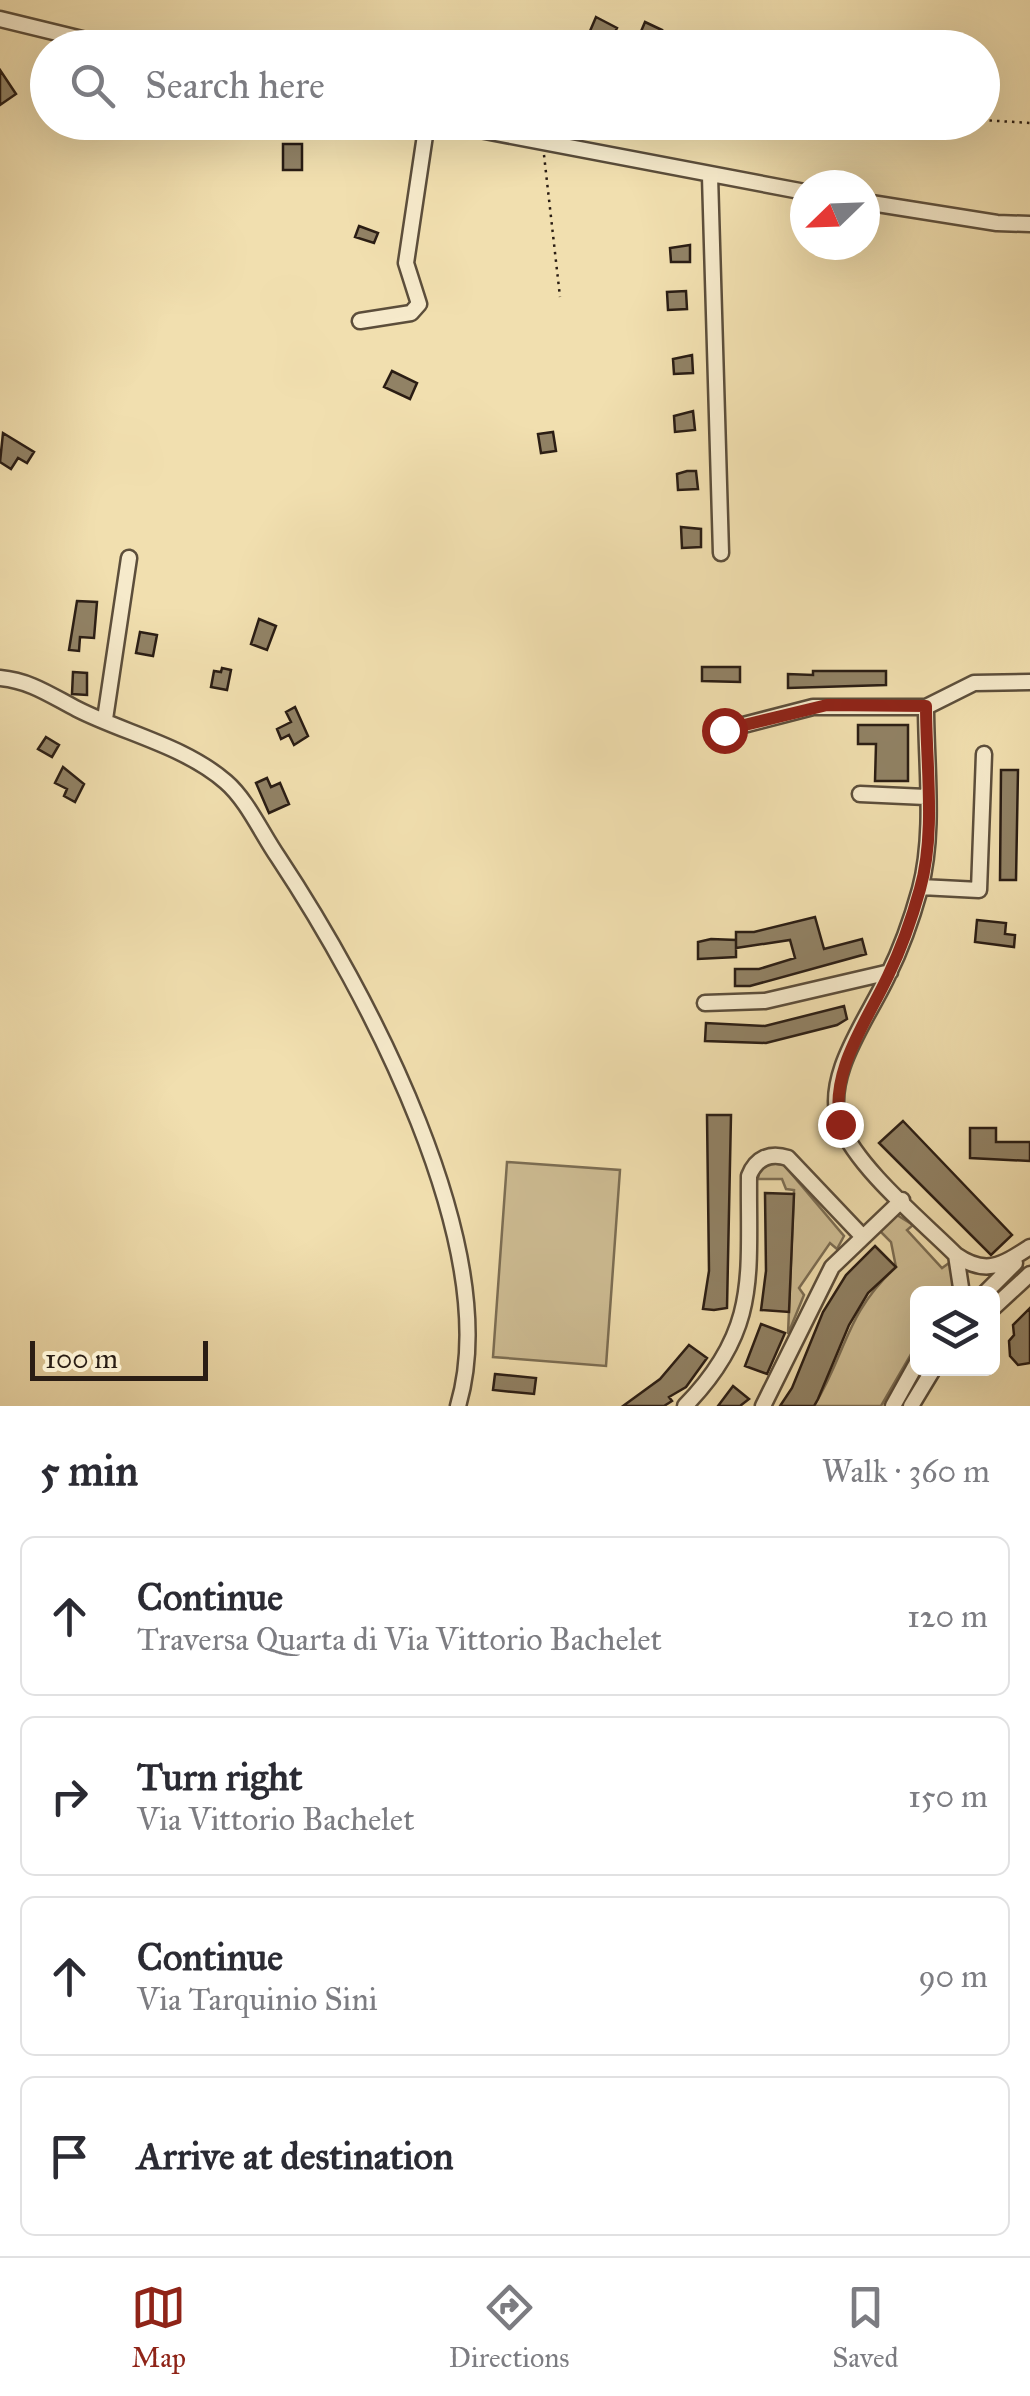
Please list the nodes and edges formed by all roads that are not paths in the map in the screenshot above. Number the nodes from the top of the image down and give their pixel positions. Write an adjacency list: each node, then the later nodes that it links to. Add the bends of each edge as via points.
1 (0, 20): 2 (street)
2 (42, 30)
3 (424, 140): 9 (street, via 406,263 419,304 410,313)
4 (524, 140): 5 (street)
5 (710, 176): 6 (street); 10 (street)
6 (790, 189)
7 (880, 204): 8 (street)
8 (1030, 224)
9 (360, 321)
10 (721, 553)
11 (129, 558): 15 (street)
12 (0, 678): 15 (street, via 45,689)
13 (1028, 683): 14 (street, via 974,683)
14 (926, 706): 16 (street, via 827,705); 19 (street)
15 (105, 719): 33 (street, via 229,784 308,901 378,1032 446,1192 460,1255 469,1336)
16 (724, 730)
17 (984, 754): 20 (street, via 979,890)
18 (860, 794): 19 (street)
19 (926, 797): 20 (street)
20 (921, 887): 21 (street)
21 (890, 972): 22 (street, via 765,1001); 23 (street, via 843,1069 836,1100 840,1124 858,1152)
22 (706, 1003)
23 (902, 1200): 24 (street); 26 (street)
24 (863, 1236): 34 (street, via 788,1158 768,1156 756,1163 750,1176 748,1299 740,1327 720,1368); 35 (street, via 832,1267)
25 (1030, 1247): 26 (street, via 989,1270); 29 (street)
26 (956, 1256): 28 (street)
27 (1030, 1274): 30 (street)
28 (961, 1286)
29 (992, 1286)
30 (1000, 1302)
31 (910, 1375): 36 (street)
32 (929, 1376): 37 (street)
33 (458, 1406)
34 (685, 1406)
35 (763, 1406)
36 (892, 1406)
37 (911, 1406)

